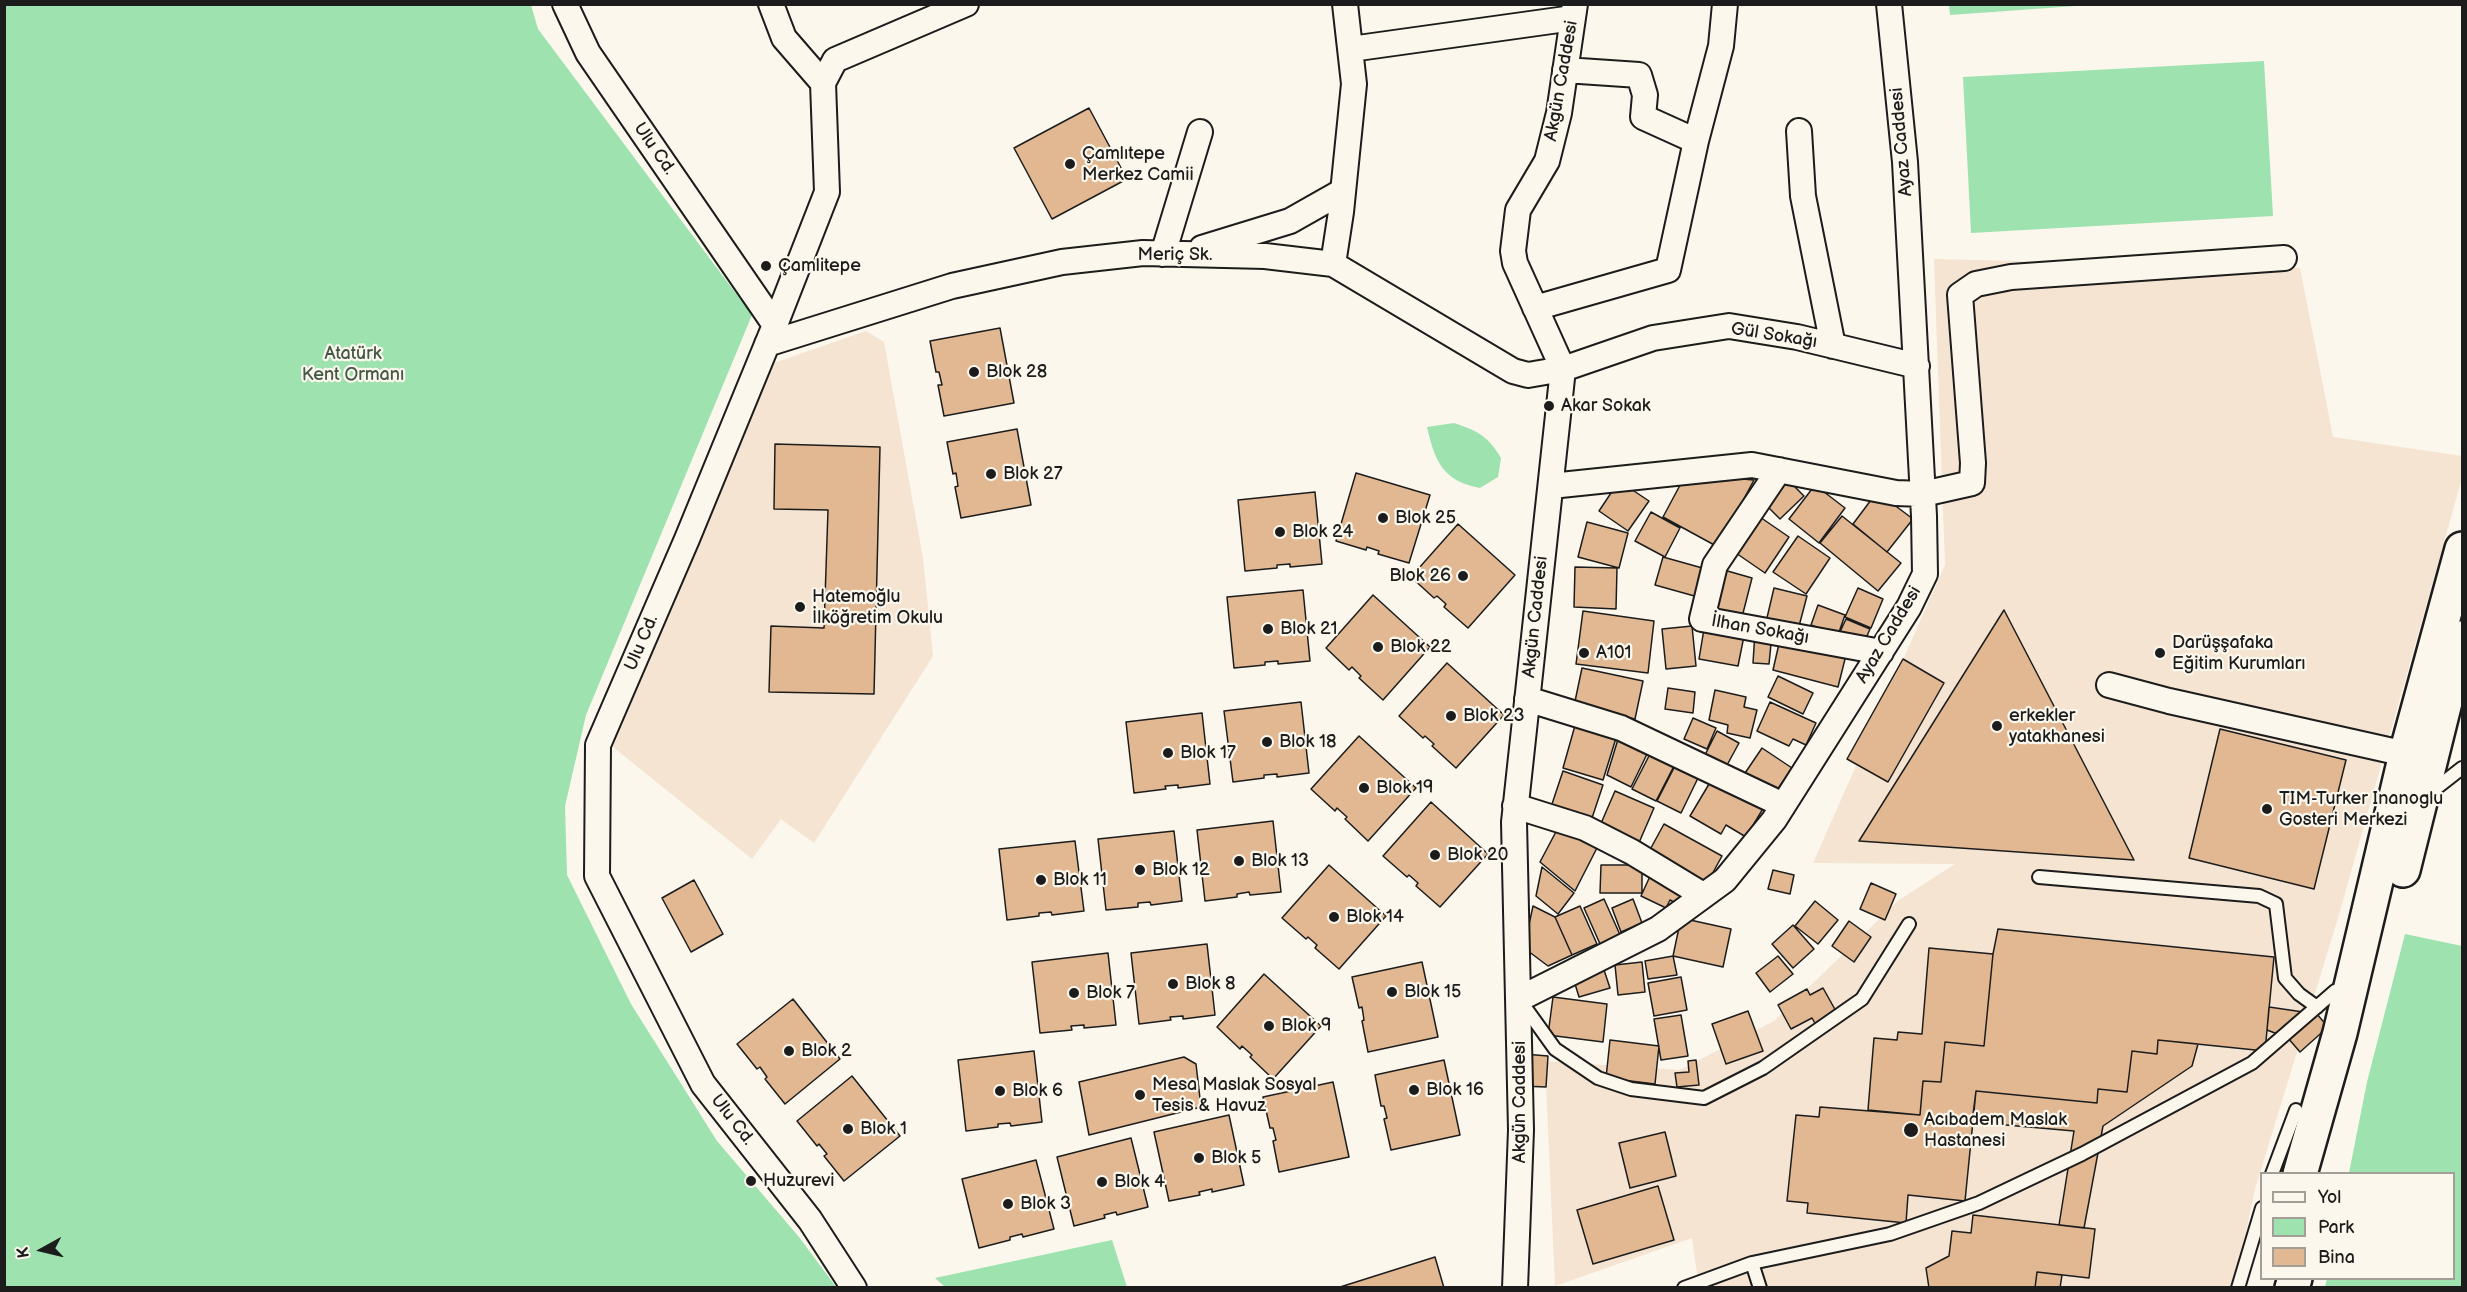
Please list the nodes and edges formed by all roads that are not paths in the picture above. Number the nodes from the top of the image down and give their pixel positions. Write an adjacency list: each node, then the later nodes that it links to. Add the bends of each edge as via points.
1 (565, 4): 19 (street, Ulu Cd., via 588,53)
2 (771, 4): 10 (street, via 784,38)
3 (1345, 4): 8 (street)
4 (1725, 4): 13 (street, via 1721,46)
5 (1889, 4): 21 (street, Ayaz Caddesi, via 1905,162)
6 (963, 5): 10 (street, via 835,60)
7 (1574, 11): 8 (street); 9 (street, Akgün Caddesi)
8 (1350, 49): 14 (street, via 1354,84)
9 (1565, 70): 13 (street, via 1639,75 1646,95 1643,117); 18 (street, Akgün Caddesi, via 1546,161 1518,210 1515,263)
10 (823, 83): 19 (street, via 827,192)
11 (1799, 131): 20 (street, via 1803,196)
12 (1200, 132): 15 (street)
13 (1696, 141): 18 (street, via 1668,270)
14 (1343, 191): 15 (street, via 1290,221); 17 (street)
15 (1173, 254): 17 (street, Meriç Sk., via 1265,256); 19 (street, Meriç Sk., via 1143,253 1062,262 952,286)
16 (2284, 258): 25 (street, via 2011,277 1976,284 1960,295 1972,483)
17 (1333, 264): 22 (street, Meriç Sk., via 1513,371 1528,375)
18 (1535, 308): 22 (street, Akgün Caddesi)
19 (771, 335): 49 (street, Ulu Cd., via 598,745 597,876 703,1084 810,1220)
20 (1833, 346): 21 (street, Gül Sokağı); 22 (street, Gül Sokağı, via 1729,326 1653,338)
21 (1917, 366): 25 (street, Ayaz Caddesi)
22 (1563, 369): 24 (street, Akgün Caddesi)
23 (1779, 470): 24 (street, via 1752,465); 25 (street, via 1896,493); 28 (street, İlhan Sokağı, via 1715,566 1702,619)
24 (1551, 486): 31 (street, Akgün Caddesi)
25 (1923, 494): 28 (street, Ayaz Caddesi, via 1924,574)
26 (2463, 549): 32 (main road)
27 (2463, 632): 30 (main road)
28 (1881, 652): 35 (street, Ayaz Caddesi)
29 (2109, 685): 32 (street)
30 (2457, 685): 34 (main road)
31 (1527, 699): 35 (street, via 1621,728); 36 (street, Akgün Caddesi)
32 (2406, 754): 40 (main road)
33 (2463, 768): 34 (lane)
34 (2420, 801): 46 (main road)
35 (1783, 805): 38 (street, Ayaz Caddesi, via 1725,880)
36 (1515, 806): 38 (street, via 1585,828); 41 (street, Akgün Caddesi)
37 (2039, 877): 42 (lane, via 2259,896 2276,904 2285,978)
38 (1703, 895): 41 (street, Ayaz Caddesi, via 1658,929)
39 (1910, 924): 41 (lane, via 1862,999 1763,1068 1704,1098 1631,1089 1598,1078 1555,1049)
40 (2351, 989): 42 (lane, via 2336,991); 45 (main road)
41 (1520, 999): 50 (street, Akgün Caddesi, via 1521,1130)
42 (2317, 1006): 48 (lane, via 2252,1063 2082,1154 1979,1203 1890,1234)
43 (2296, 1110): 44 (lane)
44 (2272, 1172)
45 (2300, 1172)
46 (2323, 1172)
47 (2260, 1215): 53 (lane)
48 (1752, 1263): 51 (lane); 52 (lane)
49 (854, 1287)
50 (1515, 1287)
51 (1684, 1287)
52 (1760, 1287)
53 (2238, 1287)

